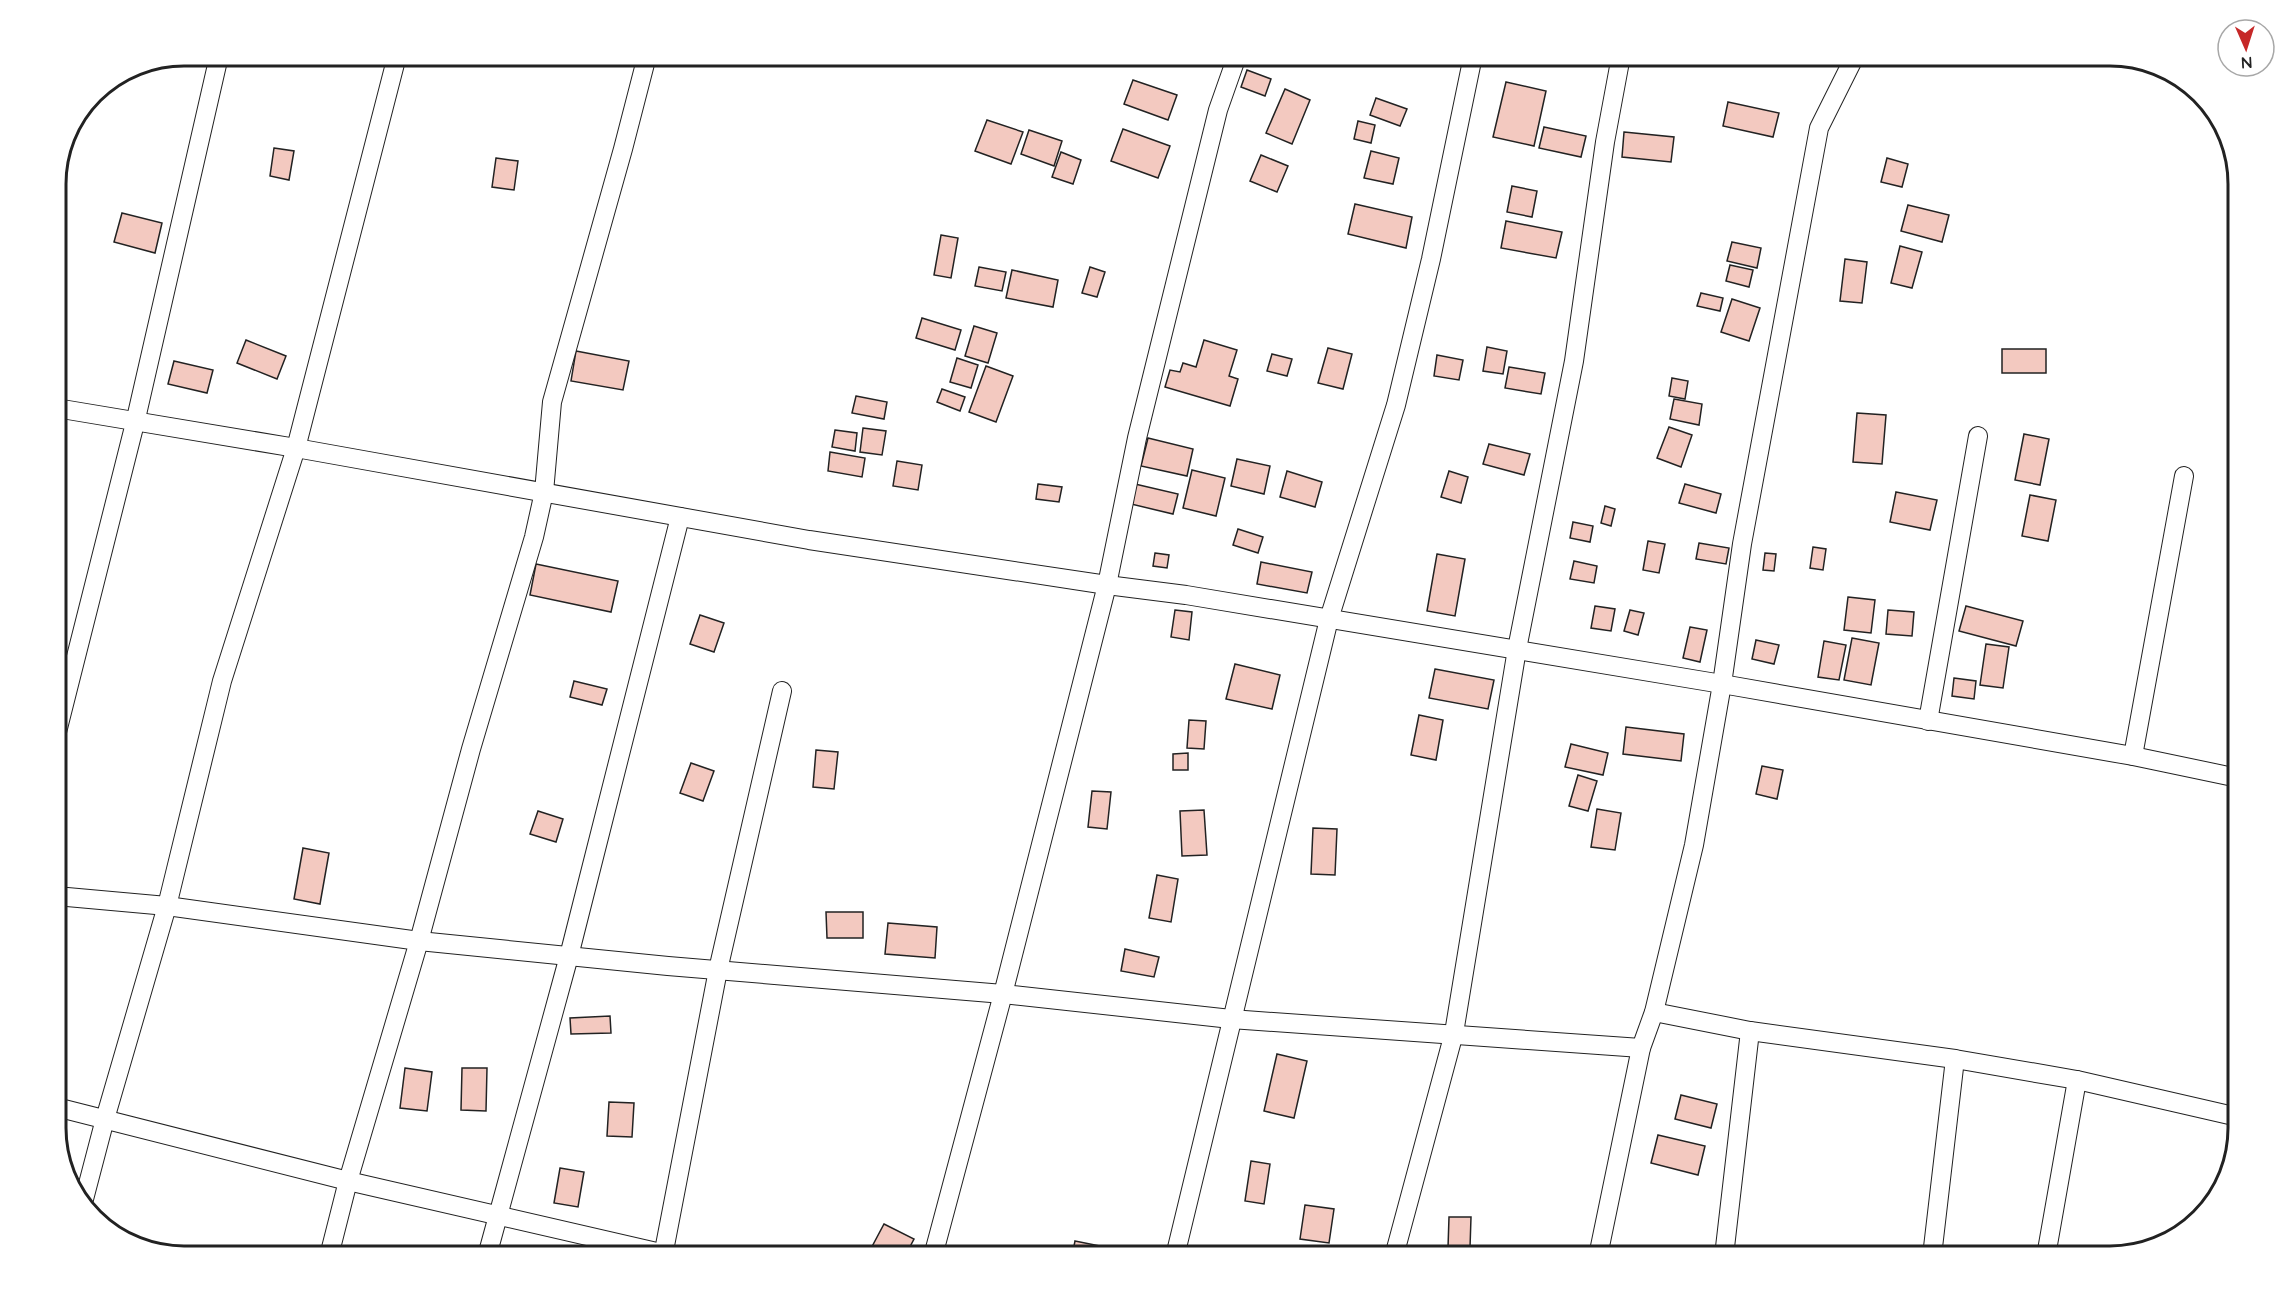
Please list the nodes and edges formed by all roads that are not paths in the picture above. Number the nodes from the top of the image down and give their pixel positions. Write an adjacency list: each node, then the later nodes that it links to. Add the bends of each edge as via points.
1 (217, 66): 9 (street)
2 (394, 66): 11 (street)
3 (644, 66): 13 (street, via 552,402)
4 (1233, 66): 15 (street, via 1218,110 1142,415)
5 (1471, 66): 16 (street, via 1396,405)
6 (1619, 66): 17 (street, via 1574,361)
7 (1851, 66): 18 (street, via 1819,128 1742,544)
8 (66, 410): 9 (street)
9 (135, 423): 11 (street); 20 (street)
10 (1978, 436): 21 (street)
11 (296, 448): 13 (street); 25 (street, via 222,681)
12 (2184, 476): 22 (street)
13 (544, 492): 14 (street); 26 (street)
14 (680, 517): 15 (street); 27 (street)
15 (1107, 585): 16 (street); 29 (street)
16 (1329, 620): 17 (street); 31 (street)
17 (1517, 649): 18 (street); 33 (street)
18 (1722, 684): 21 (street); 30 (street, via 1694,844)
19 (782, 691): 28 (street)
20 (66, 696)
21 (1928, 721): 22 (street)
22 (2133, 756): 23 (street)
23 (2228, 776)
24 (66, 897): 25 (street)
25 (167, 906): 26 (street); 39 (street)
26 (419, 941): 27 (street); 40 (street)
27 (569, 956): 28 (street); 42 (street)
28 (718, 970): 29 (street); 46 (street)
29 (1003, 994): 31 (street); 47 (street)
30 (1654, 1012): 32 (street); 34 (street)
31 (1232, 1019): 33 (street); 48 (street)
32 (1750, 1030): 35 (street); 51 (street)
33 (1454, 1034): 34 (street); 49 (street)
34 (1641, 1048): 50 (street)
35 (1955, 1059): 36 (street); 52 (street)
36 (2077, 1080): 38 (street); 53 (street)
37 (66, 1109): 39 (street)
38 (2228, 1115)
39 (105, 1119): 40 (street); 41 (street)
40 (348, 1181): 42 (street); 43 (street)
41 (86, 1193)
42 (498, 1215): 44 (street); 45 (street)
43 (332, 1246)
44 (490, 1246)
45 (626, 1246)
46 (669, 1246)
47 (936, 1246)
48 (1178, 1246)
49 (1397, 1246)
50 (1600, 1246)
51 (1725, 1246)
52 (1933, 1246)
53 (2048, 1246)

